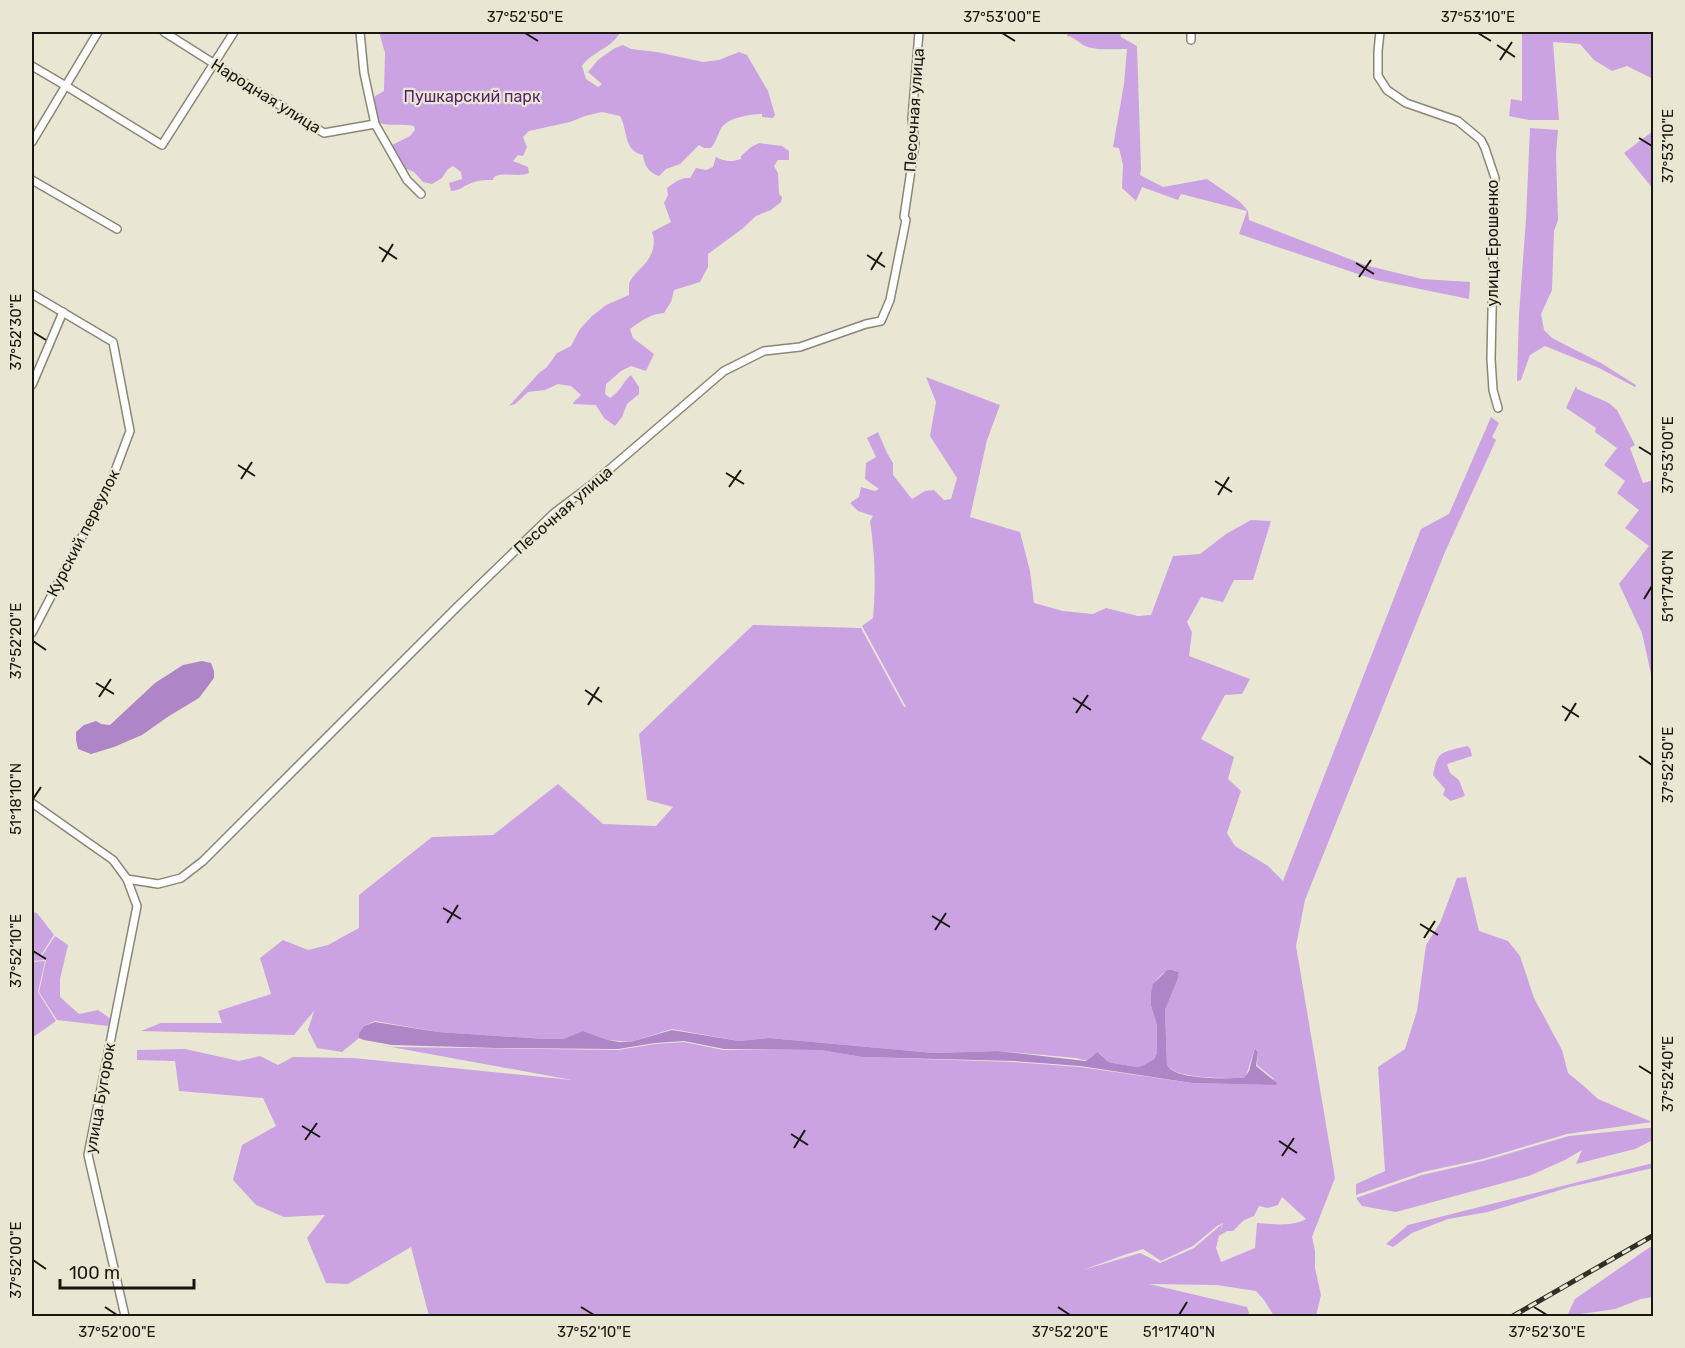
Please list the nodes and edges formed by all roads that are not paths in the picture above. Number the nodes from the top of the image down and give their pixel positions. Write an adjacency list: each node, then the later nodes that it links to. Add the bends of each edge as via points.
1 (98, 32): 11 (street)
2 (164, 32): 9 (street, Народная улица)
3 (234, 32): 9 (street)
4 (360, 32): 12 (street)
5 (920, 32): 23 (street, Песочная улица, via 912,119 915,143 906,220 890,300 881,321 800,347 764,351 724,371 554,513 203,861 182,878 158,884)
6 (1191, 32): 8 (street)
7 (1380, 32): 20 (street, улица Ерошенко, via 1378,76 1387,90 1406,103 1458,121 1481,140 1495,178 1491,359)
8 (1191, 40)
9 (213, 64): 11 (street, via 162,145); 12 (street, Народная улица, via 324,133)
10 (32, 66): 11 (street)
11 (66, 86): 13 (street)
12 (375, 124): 15 (street, via 407,180)
13 (32, 142)
14 (32, 180): 16 (street)
15 (421, 194)
16 (117, 229)
17 (32, 294): 18 (street)
18 (63, 312): 19 (street); 21 (street, Курский переулок, via 113,342 130,431 112,480)
19 (32, 384)
20 (1498, 408)
21 (32, 633)
22 (32, 803): 23 (street, via 113,860)
23 (127, 879): 24 (street, улица Бугорок, via 137,906 88,1155)
24 (125, 1317)

